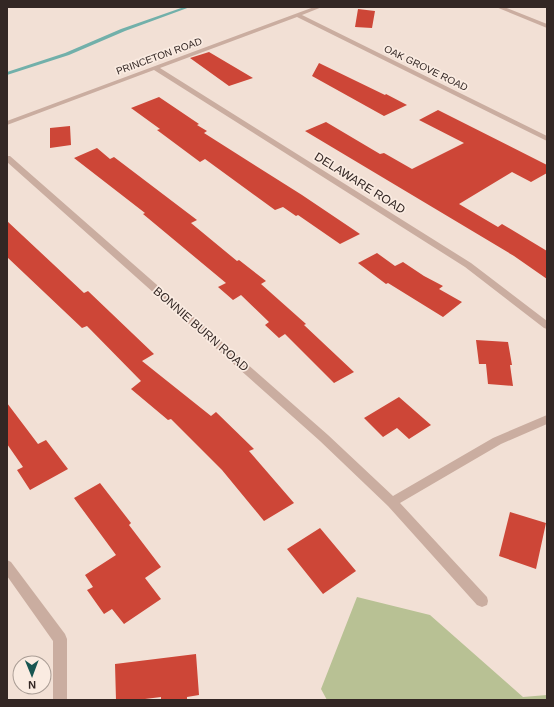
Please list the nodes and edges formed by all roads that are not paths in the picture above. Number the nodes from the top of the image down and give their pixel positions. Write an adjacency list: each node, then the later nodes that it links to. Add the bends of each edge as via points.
1 (319, 7): 5 (street, PRINCETON ROAD)
2 (499, 7): 4 (street)
3 (517, 7): 4 (street)
4 (509, 11): 6 (street)
5 (297, 15): 7 (street, PRINCETON ROAD); 9 (street, OAK GROVE ROAD)
6 (547, 26)
7 (155, 68): 8 (street, PRINCETON ROAD); 11 (street, DELAWARE ROAD, via 468,265)
8 (7, 123)
9 (547, 139)
10 (7, 158): 13 (street, BONNIE BURN ROAD, via 324,438)
11 (547, 326)
12 (547, 419): 13 (street, via 497,441)
13 (392, 502): 15 (street, BONNIE BURN ROAD)
14 (7, 566): 16 (street, via 60,640)
15 (482, 601)
16 (60, 700)

